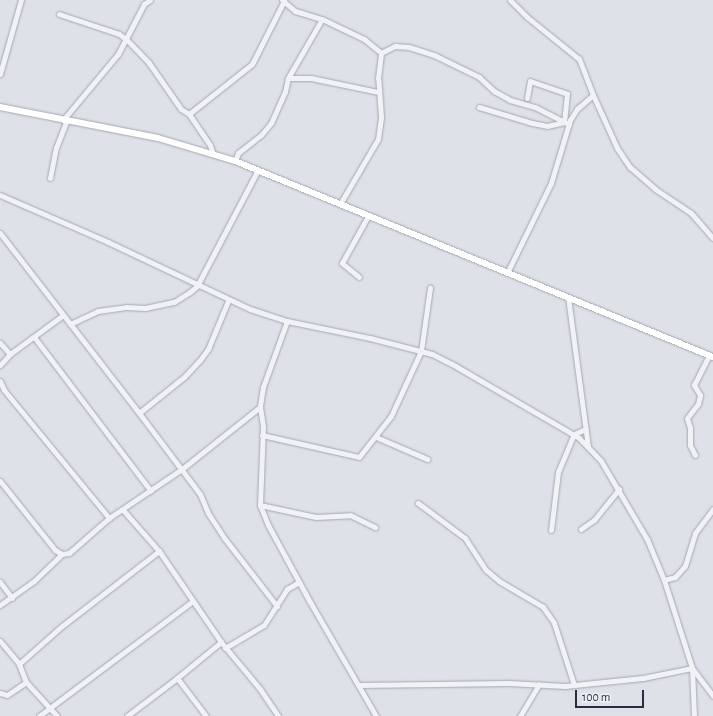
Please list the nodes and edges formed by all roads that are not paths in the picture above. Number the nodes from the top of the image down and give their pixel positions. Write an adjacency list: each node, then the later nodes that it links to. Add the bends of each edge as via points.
1 (22, 0): 9 (street)
2 (150, 0): 7 (street, via 144,4)
3 (282, 0): 6 (street, via 295,11); 16 (street, via 252,64)
4 (510, 0): 12 (street, via 526,17 579,59)
5 (59, 14): 7 (street, via 119,34)
6 (322, 19): 8 (street, via 364,40); 10 (street)
7 (127, 40): 16 (street, via 149,63 181,109); 17 (street)
8 (381, 53): 11 (street); 18 (street, via 394,46 408,47 436,56 478,77 494,91 510,100 535,107)
9 (0, 74)
10 (288, 78): 11 (street, via 311,78); 20 (street, via 285,92 271,123 261,135 238,153)
11 (378, 92): 24 (street, via 381,117 378,139)
12 (593, 95): 18 (street); 27 (street, via 617,148 630,167 655,189 691,213)
13 (527, 98): 18 (street, via 530,81 567,94)
14 (0, 107): 17 (main road)
15 (479, 107): 18 (street, via 547,126)
16 (189, 114): 19 (street, via 210,145)
17 (65, 120): 19 (main road, via 158,138); 22 (street)
18 (566, 122): 28 (street, via 552,183)
19 (213, 154): 20 (main road)
20 (235, 161): 21 (main road)
21 (258, 170): 24 (main road); 30 (street)
22 (50, 178)
23 (0, 195): 30 (street, via 108,242)
24 (340, 204): 25 (main road)
25 (368, 216): 28 (main road); 29 (street, via 342,263)
26 (0, 233): 34 (street)
27 (713, 238)
28 (507, 273): 32 (main road)
29 (359, 277)
30 (197, 286): 33 (street); 36 (street, via 174,302 145,308 98,310)
31 (430, 288): 39 (street)
32 (568, 297): 41 (main road); 46 (street)
33 (228, 301): 35 (street); 45 (street, via 208,349 200,360 184,377)
34 (63, 315): 36 (street); 37 (street)
35 (287, 321): 39 (street); 44 (street, via 266,376)
36 (70, 324): 45 (street)
37 (34, 337): 40 (street); 56 (street)
38 (0, 342): 40 (street)
39 (421, 351): 47 (street, via 452,364); 49 (street, via 400,398)
40 (10, 354): 42 (street)
41 (711, 356): 51 (street, via 694,385 700,395 698,404 687,418 690,445)
42 (0, 365)
43 (0, 381): 61 (street, via 4,390)
44 (260, 407): 48 (street); 53 (street)
45 (140, 413): 53 (street)
46 (586, 429): 47 (street); 50 (street)
47 (574, 434): 50 (street); 64 (street, via 558,472)
48 (262, 435): 49 (street, via 356,458); 58 (street)
49 (376, 437): 52 (street)
50 (588, 446): 55 (street)
51 (695, 455)
52 (426, 459)
53 (182, 469): 56 (street); 73 (street, via 200,494 208,513 225,539)
54 (0, 481): 66 (street, via 55,550)
55 (619, 489): 63 (street, via 594,520); 67 (street, via 647,539)
56 (151, 492): 60 (street)
57 (418, 502): 82 (street, via 465,538 486,570 499,581 543,607 554,623)
58 (260, 505): 62 (street, via 316,517 350,515); 69 (street)
59 (713, 509): 67 (street, via 695,533 685,566 676,577)
60 (123, 510): 61 (street); 65 (street)
61 (109, 518): 66 (street, via 69,553)
62 (375, 527)
63 (581, 529)
64 (551, 530)
65 (160, 551): 71 (street); 77 (street, via 62,626)
66 (62, 554): 70 (street)
67 (664, 580): 78 (street)
68 (0, 582): 70 (street)
69 (299, 582): 73 (street, via 287,589); 83 (street, via 338,653)
70 (12, 598): 72 (street)
71 (193, 601): 75 (street); 86 (street)
72 (0, 605)
73 (277, 606): 76 (street, via 264,624)
74 (0, 641): 77 (street)
75 (221, 642): 76 (street); 79 (street)
76 (225, 648): 91 (street, via 260,689)
77 (19, 664): 80 (street)
78 (692, 668): 82 (street, via 643,678); 85 (street); 94 (street)
79 (177, 678): 89 (street); 90 (street)
80 (26, 682): 84 (street, via 6,694); 86 (street)
81 (539, 684): 82 (street); 83 (street); 93 (street)
82 (574, 685)
83 (360, 686): 92 (street)
84 (0, 693)
85 (713, 696)
86 (50, 707): 87 (street); 88 (street)
87 (39, 716)
88 (57, 716)
89 (127, 716)
90 (206, 716)
91 (278, 716)
92 (376, 716)
93 (520, 716)
94 (694, 716)

